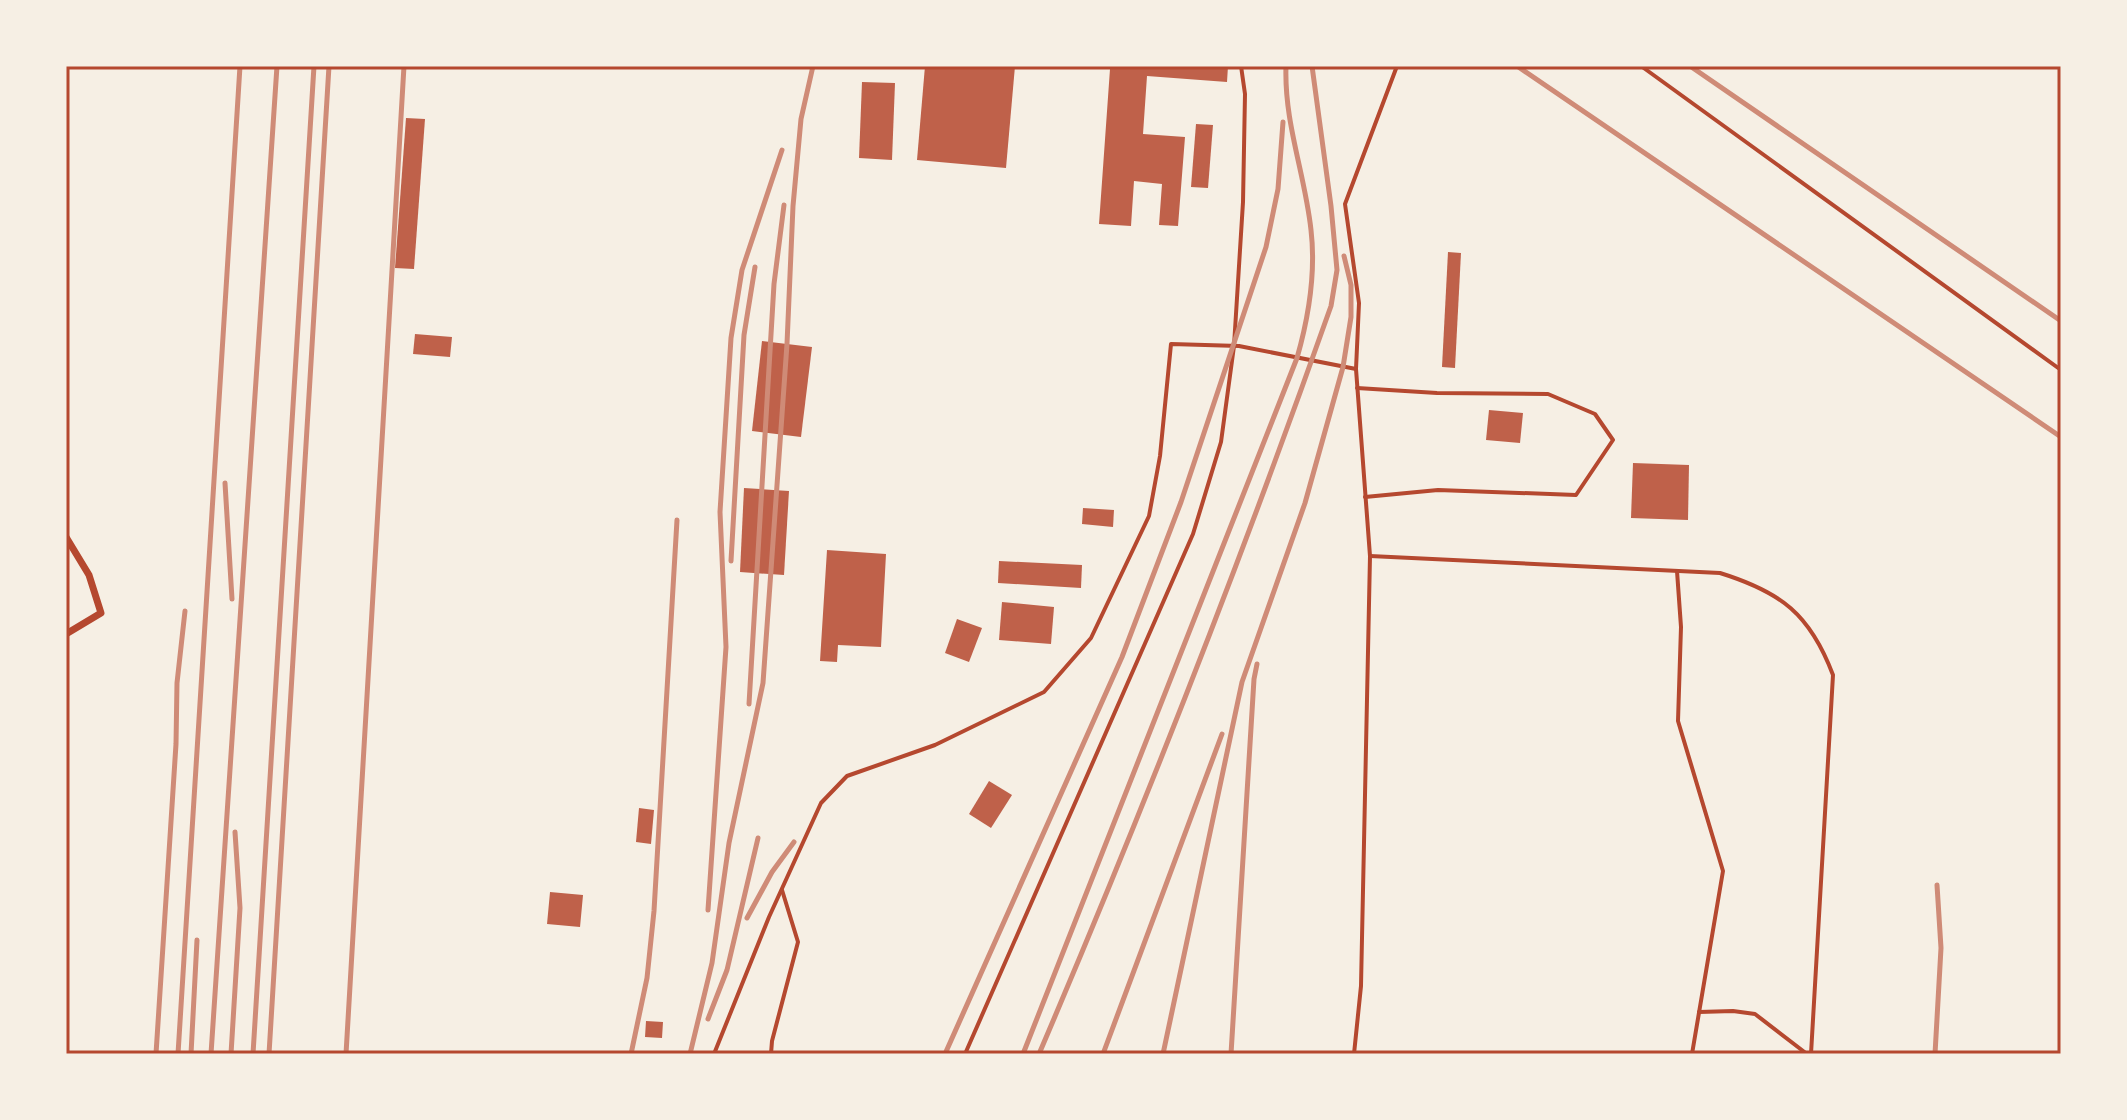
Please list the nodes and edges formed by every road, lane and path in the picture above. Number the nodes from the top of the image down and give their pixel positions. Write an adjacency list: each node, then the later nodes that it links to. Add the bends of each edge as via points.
1 (1241, 66): 4 (lane, via 1243,186)
2 (1397, 66): 5 (lane, via 1345,204 1359,303)
3 (1641, 66): 6 (lane)
4 (1234, 346): 5 (lane); 13 (lane, via 1171,344 1149,516 1091,638 1044,692 935,745 847,776 821,803); 17 (lane, via 1221,442 1193,534)
5 (1356, 369): 7 (lane)
6 (2061, 370)
7 (1357, 388): 8 (lane); 8 (lane, via 1548,394 1595,414 1613,440 1576,495 1438,490)
8 (1365, 497): 10 (lane)
9 (66, 537): 12 (street, via 89,575 101,613)
10 (1370, 556): 11 (lane); 18 (lane, via 1361,986)
11 (1677, 571): 14 (lane, via 1678,721 1723,871); 20 (lane, via 1744,580 1794,608 1822,645 1833,675)
12 (66, 634)
13 (782, 889): 15 (lane); 16 (lane, via 798,942)
14 (1699, 1012): 19 (lane); 20 (lane, via 1755,1014)
15 (714, 1054)
16 (771, 1054)
17 (965, 1054)
18 (1354, 1054)
19 (1692, 1054)
20 (1809, 1054)

